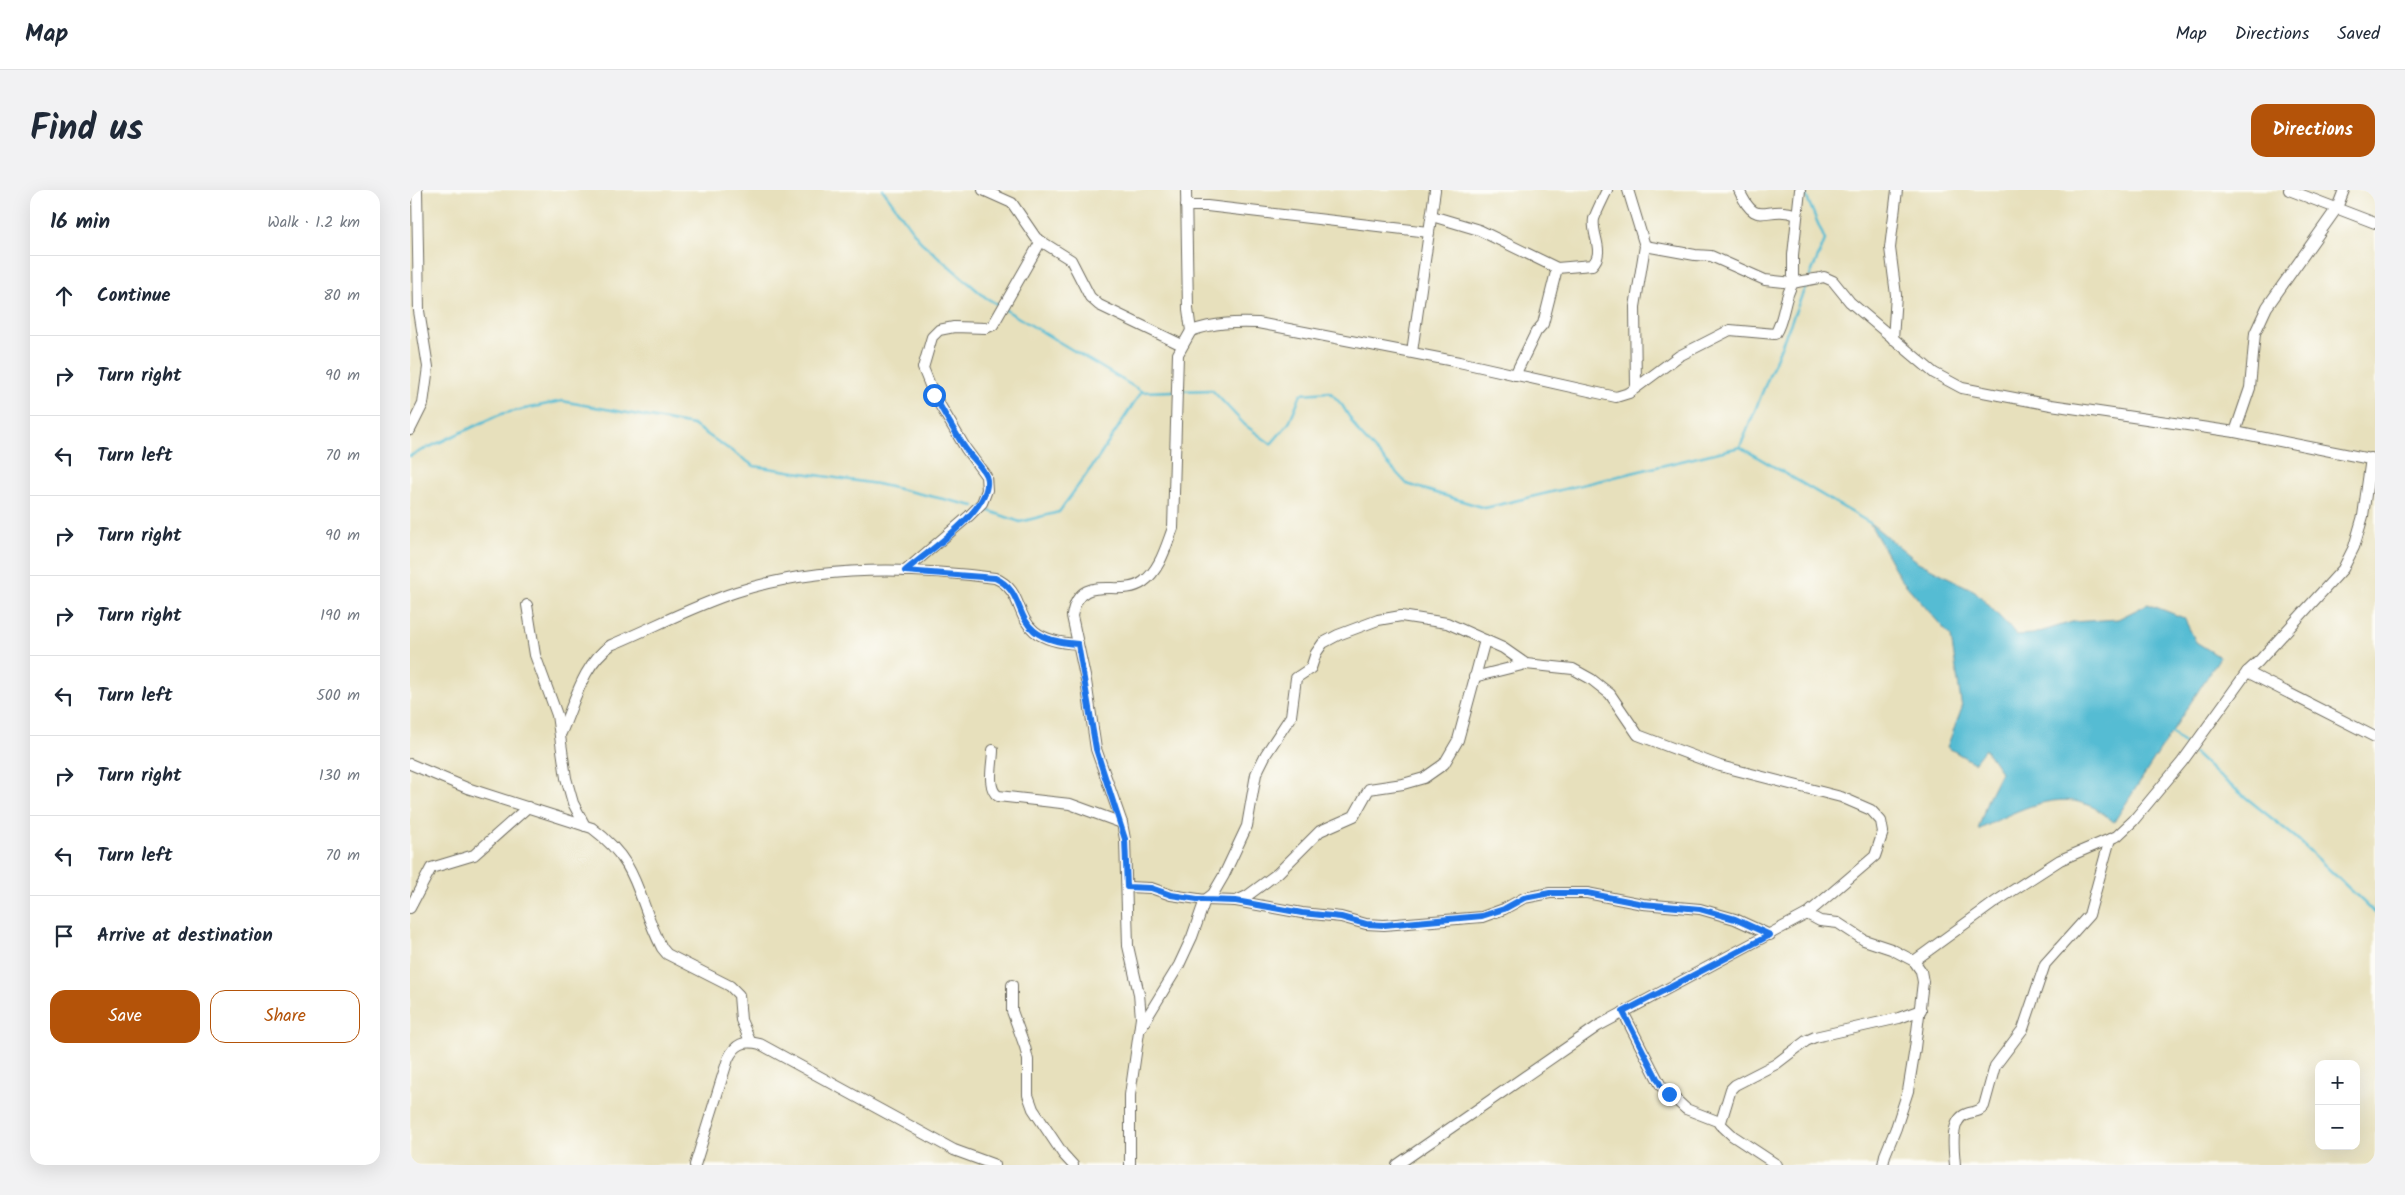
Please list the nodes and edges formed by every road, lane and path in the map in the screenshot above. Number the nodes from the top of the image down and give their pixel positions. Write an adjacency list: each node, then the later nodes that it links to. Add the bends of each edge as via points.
1 (416, 190): 28 (street, via 419,311 428,374 423,404)
2 (983, 190): 18 (street, via 1012,203)
3 (1186, 190): 12 (street)
4 (1435, 190): 15 (street)
5 (1607, 190): 20 (street, via 1594,219 1598,251 1594,263)
6 (1628, 190): 19 (street)
7 (1739, 190): 14 (street, via 1751,211 1757,214 1779,211)
8 (1800, 190): 14 (street)
9 (1897, 190): 23 (street, via 1890,248 1896,295)
10 (2289, 190): 13 (street)
11 (2344, 190): 13 (street)
12 (1186, 206): 17 (street); 22 (street)
13 (2337, 208): 16 (street); 29 (street, via 2267,307 2255,333 2250,388)
14 (1797, 215): 21 (street, via 1792,255)
15 (1432, 216): 17 (street); 20 (street, via 1479,230)
16 (2375, 223)
17 (1429, 232): 25 (street)
18 (1041, 241): 24 (street, via 1071,260 1090,297 1099,305); 31 (street, via 994,325 986,328 954,327 939,330 932,337 923,368 934,395 986,476 987,490 970,516)
19 (1645, 246): 21 (street, via 1711,256 1765,280); 27 (street, via 1635,307)
20 (1557, 268): 26 (street, via 1543,324)
21 (1793, 283): 23 (street, via 1824,277 1833,281 1850,302); 27 (street, via 1786,294 1780,327 1775,334 1730,330 1679,356)
22 (1191, 331): 24 (street); 25 (street, via 1212,324 1258,323)
23 (1893, 339): 29 (street, via 1934,373 1962,388 2050,405)
24 (1182, 345): 34 (street, via 1177,367 1173,528 1163,555 1144,581 1137,585 1097,587 1083,593 1074,605 1072,616)
25 (1412, 352): 26 (street)
26 (1515, 375): 27 (street, via 1616,397)
27 (1636, 387)
28 (410, 430)
29 (2235, 432): 30 (street)
30 (2373, 459): 36 (street, via 2363,516 2343,569)
31 (905, 571): 34 (street, via 995,578 1006,586 1035,633 1054,641); 38 (street, via 838,573 757,586 721,597 611,645 590,665)
32 (527, 605): 38 (street, via 535,655)
33 (1485, 640): 35 (street); 37 (street); 47 (street, via 1447,623 1401,616 1378,620 1338,634 1323,643 1310,668 1296,678 1291,716 1256,774 1248,826 1213,894)
34 (1078, 644): 43 (street, via 1096,749)
35 (1526, 664): 37 (street); 50 (street, via 1573,669 1592,679 1610,694 1644,739 1720,766 1841,797 1872,810 1881,821 1883,832 1875,856)
36 (2246, 672): 39 (street); 45 (street, via 2176,769 2133,821)
37 (1474, 677): 48 (street, via 1458,740 1444,764 1424,778 1368,789 1354,816 1320,831 1278,873)
38 (561, 733): 44 (street, via 566,778 573,803)
39 (2375, 737)
40 (994, 750): 43 (street, via 992,788 998,796 1070,804)
41 (410, 764): 42 (street, via 467,788)
42 (528, 807): 44 (street); 49 (street, via 474,855 431,868)
43 (1122, 823): 46 (street)
44 (585, 826): 57 (street, via 609,841 622,855 667,954 730,986 739,995 741,1020)
45 (2110, 839): 52 (street, via 2060,860 1994,902); 66 (street, via 2089,915 2045,964 2023,1029 1995,1066 1984,1106 1959,1121 1954,1143)
46 (1127, 887): 47 (street, via 1151,888); 56 (street, via 1128,946 1139,994)
47 (1204, 900): 48 (street); 56 (street, via 1179,965)
48 (1236, 901): 51 (street, via 1384,925 1482,916 1524,898 1550,893 1587,893 1643,904 1700,909 1735,919)
49 (410, 908)
50 (1808, 914): 51 (street); 52 (street, via 1820,921 1838,923 1864,940)
51 (1770, 935): 55 (street)
52 (1914, 961): 54 (street, via 1924,982)
53 (1012, 984): 62 (street, via 1012,1011 1028,1060 1028,1095 1033,1109 1062,1154)
54 (1921, 1010): 58 (street, via 1806,1041 1776,1064 1735,1085); 65 (street, via 1908,1091 1884,1154)
55 (1623, 1012): 58 (street, via 1661,1086 1686,1109); 59 (street, via 1568,1046)
56 (1140, 1029): 63 (street, via 1129,1102)
57 (750, 1042): 60 (street, via 732,1050); 61 (street, via 760,1044 954,1150)
58 (1720, 1125): 64 (street)
59 (1399, 1164)
60 (695, 1165)
61 (995, 1165)
62 (1073, 1165)
63 (1130, 1165)
64 (1777, 1165)
65 (1884, 1165)
66 (1955, 1165)

